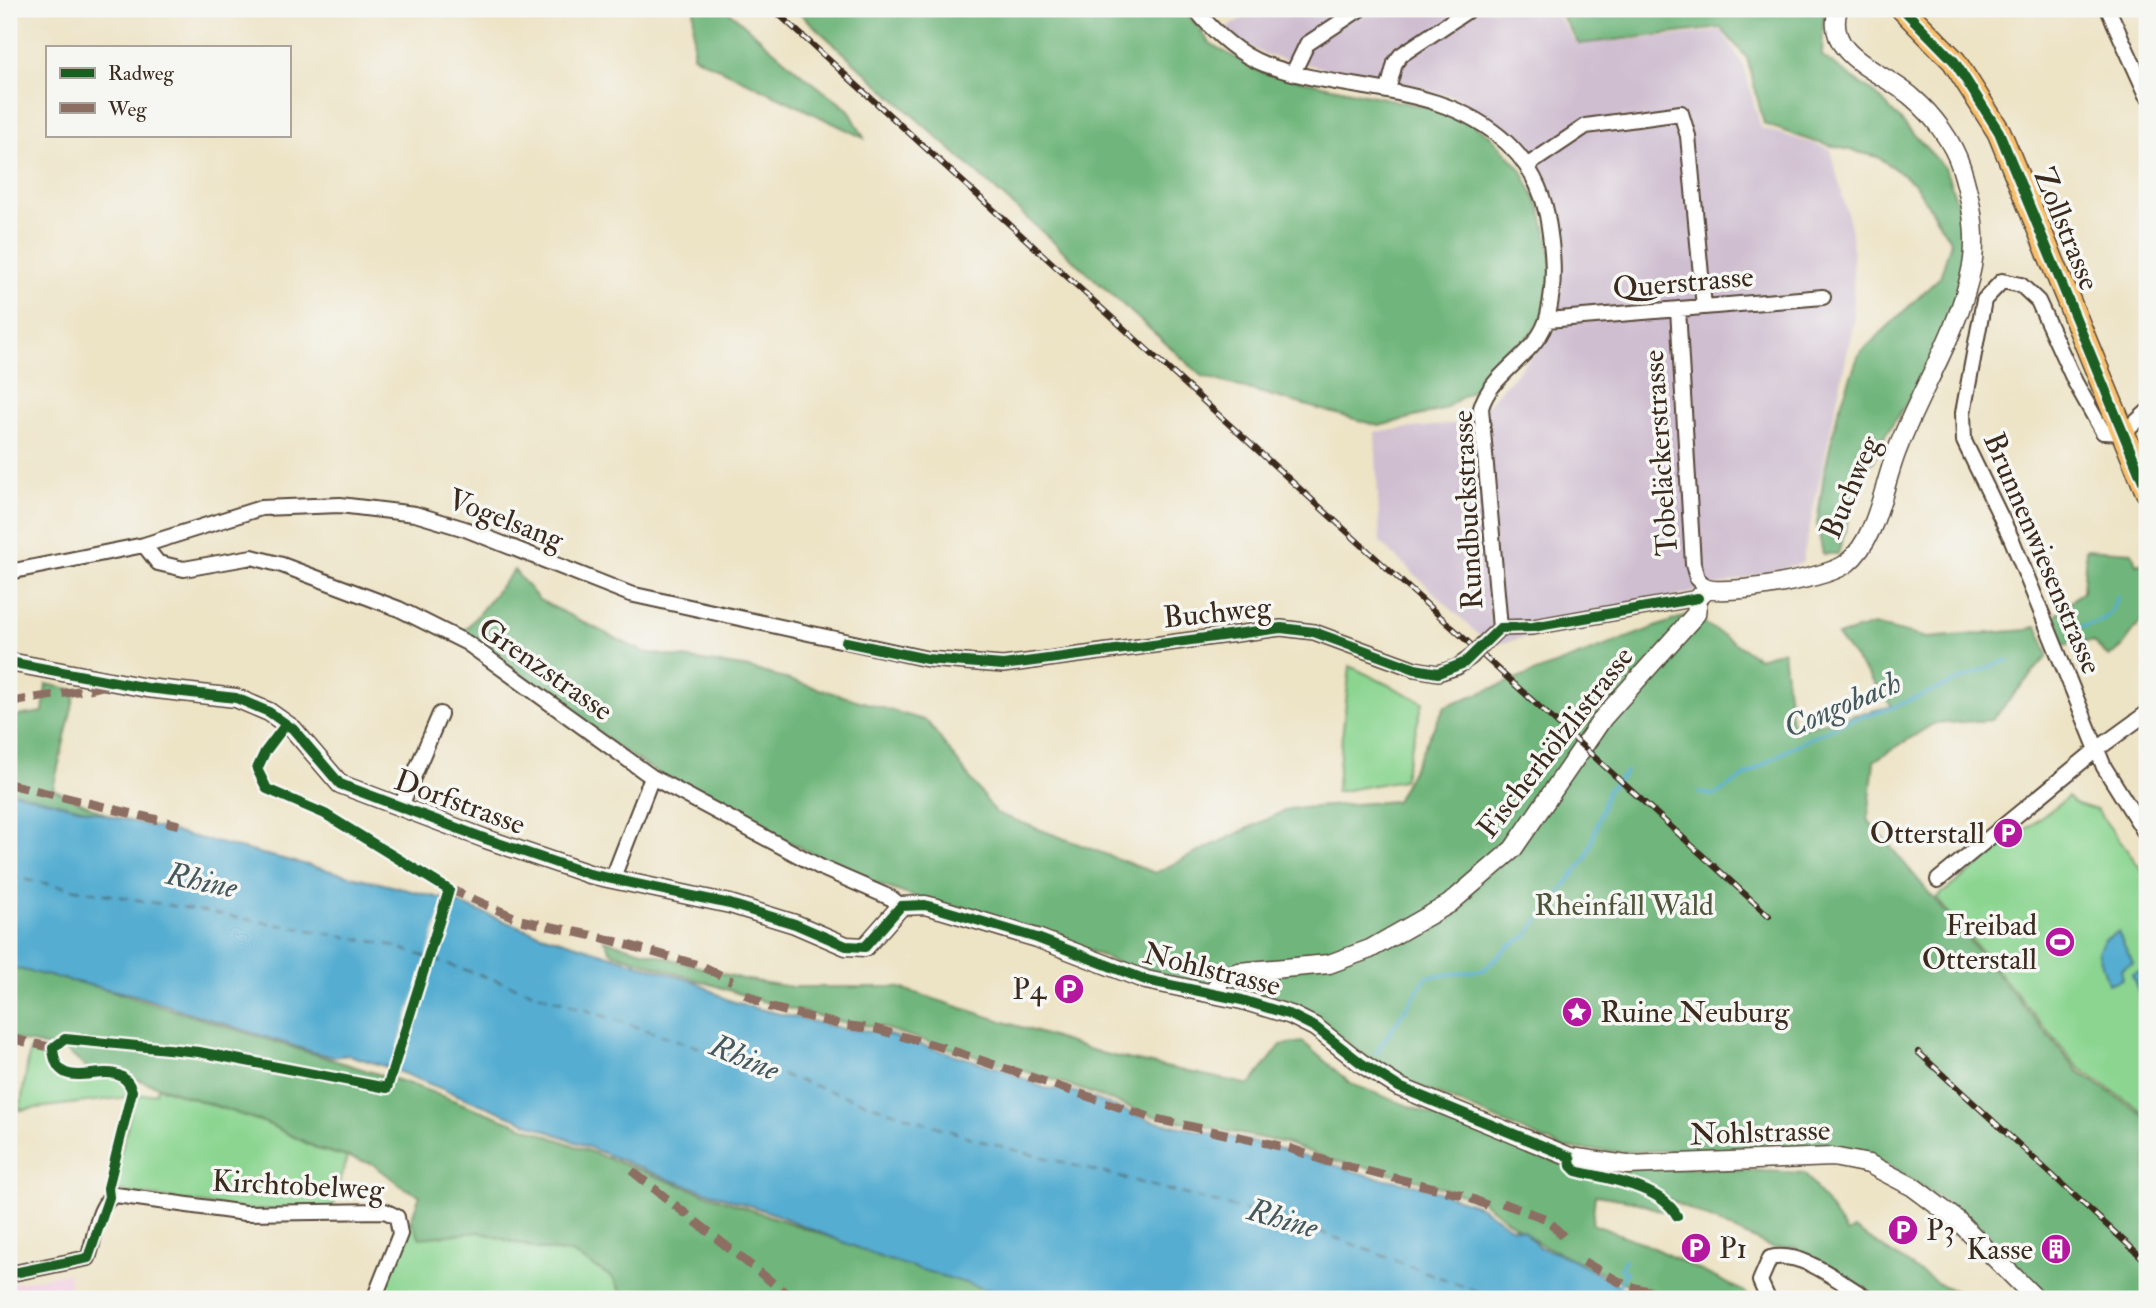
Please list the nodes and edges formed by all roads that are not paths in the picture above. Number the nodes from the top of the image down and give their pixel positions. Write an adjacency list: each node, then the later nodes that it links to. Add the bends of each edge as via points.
1 (1195, 9): 7 (street, Rundbuckstrasse, via 1216,35 1261,63)
2 (1360, 9): 7 (street, via 1307,44)
3 (1838, 9): 20 (street, Buchweg, via 1835,29 1844,48 1913,98 1942,130 1960,163 1971,201 1974,235 1966,293 1897,449 1858,552 1830,572)
4 (1903, 9): 16 (main road, Zollstrasse, via 1954,61 1999,132)
5 (2108, 9): 9 (street)
6 (1467, 10): 8 (street, via 1401,55)
7 (1293, 73): 8 (street, Rundbuckstrasse)
8 (1388, 90): 10 (street, Rundbuckstrasse, via 1448,105 1481,121)
9 (2147, 95)
10 (1528, 165): 12 (street, via 1586,126 1681,113 1688,136); 14 (street, Rundbuckstrasse, via 1545,207 1552,252)
11 (1823, 298): 12 (street, Querstrasse)
12 (1704, 307): 13 (street, Querstrasse)
13 (1678, 309): 14 (street, Querstrasse); 20 (street, Tobeläckerstrasse, via 1693,564)
14 (1547, 320): 21 (street, Rundbuckstrasse, via 1533,344 1489,391 1481,408)
15 (2147, 412): 16 (street)
16 (2124, 433): 17 (main road, Zollstrasse); 26 (street, Brunnenwiesenstrasse, via 2103,432 2038,301 2021,285 2002,281 1984,300 1963,413 1964,440 2012,540)
17 (2147, 491)
18 (145, 545): 19 (street, Vogelsang); 22 (street, Vogelsang, via 261,508 340,505 415,513 630,594); 27 (street, Grenzstrasse, via 158,563 184,569 239,557 266,560 399,609 467,643)
19 (9, 572)
20 (1703, 594): 21 (street, Buchweg, via 1533,627); 33 (street, Fischerhölzlistrasse, via 1696,614 1604,718 1513,849 1449,904 1370,949 1329,964 1239,972 1222,977)
21 (1500, 628): 22 (street, Buchweg, bridge, via 1471,657 1438,673 1314,632 1281,628 1003,665 927,659)
22 (846, 642)
23 (9, 662): 28 (street, Dorfstrasse, via 147,688 236,698 293,729 340,784)
24 (2147, 713): 26 (street)
25 (440, 714): 28 (street)
26 (2096, 750): 29 (street, Brunnenwiesenstrasse); 31 (street)
27 (652, 777): 30 (street); 32 (street, Grenzstrasse)
28 (401, 806): 30 (street, Dorfstrasse)
29 (2147, 836)
30 (612, 880): 32 (street, Dorfstrasse, via 765,914 853,947 865,947)
31 (1938, 880)
32 (901, 906): 33 (street, Nohlstrasse, via 940,909 1037,937 1146,980)
33 (1213, 994): 38 (street, Nohlstrasse, via 1291,1015 1399,1087 1581,1160 1627,1165 1833,1157 1869,1164 1913,1187 1957,1220)
34 (9, 1274): 35 (street, Kirchtobelweg, via 88,1258 109,1197 121,1194 245,1213 385,1211 397,1217 401,1229)
35 (374, 1299)
36 (1768, 1299): 37 (street, via 1760,1282 1770,1258 1779,1256 1803,1261)
37 (1869, 1299)
38 (2036, 1299)

